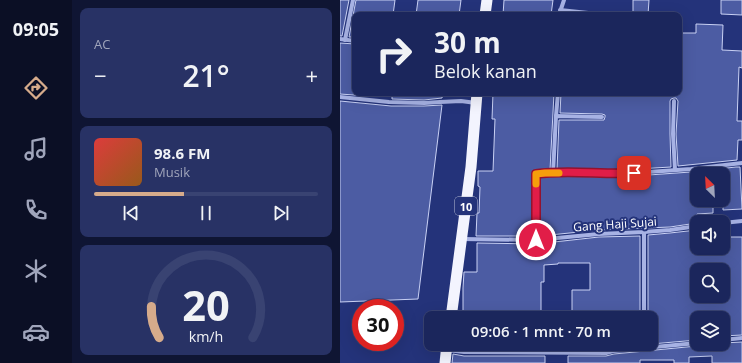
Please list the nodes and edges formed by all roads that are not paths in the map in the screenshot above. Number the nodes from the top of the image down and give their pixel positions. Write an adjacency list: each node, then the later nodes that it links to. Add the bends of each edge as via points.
1 (353, 0): 7 (street)
2 (487, 0): 5 (highway)
3 (564, 0): 4 (street)
4 (560, 10): 6 (street)
5 (485, 12)
6 (579, 12)
7 (342, 40): 8 (street)
8 (352, 41)
9 (558, 96): 13 (street)
10 (340, 97): 11 (street, via 424,103)
11 (476, 98): 22 (highway, 10, via 471,167)
12 (674, 101): 16 (street)
13 (556, 116): 14 (street); 17 (street)
14 (602, 117)
15 (742, 163): 16 (street)
16 (675, 170): 17 (street, via 620,174)
17 (553, 173): 23 (street, via 536,174)
18 (742, 221): 19 (street)
19 (730, 222)
20 (690, 227): 21 (street, Gang Haji Sujai)
21 (644, 232): 23 (street, Gang Haji Sujai); 25 (street)
22 (461, 239): 23 (street, Gang Haji Sujai); 24 (highway, 10)
23 (536, 240)
24 (452, 311)
25 (644, 311)
26 (742, 338): 27 (street)
27 (730, 339)
28 (690, 343): 29 (street)
29 (658, 345)
30 (446, 351): 33 (highway)
31 (461, 351): 32 (street)
32 (613, 351)
33 (445, 363)

